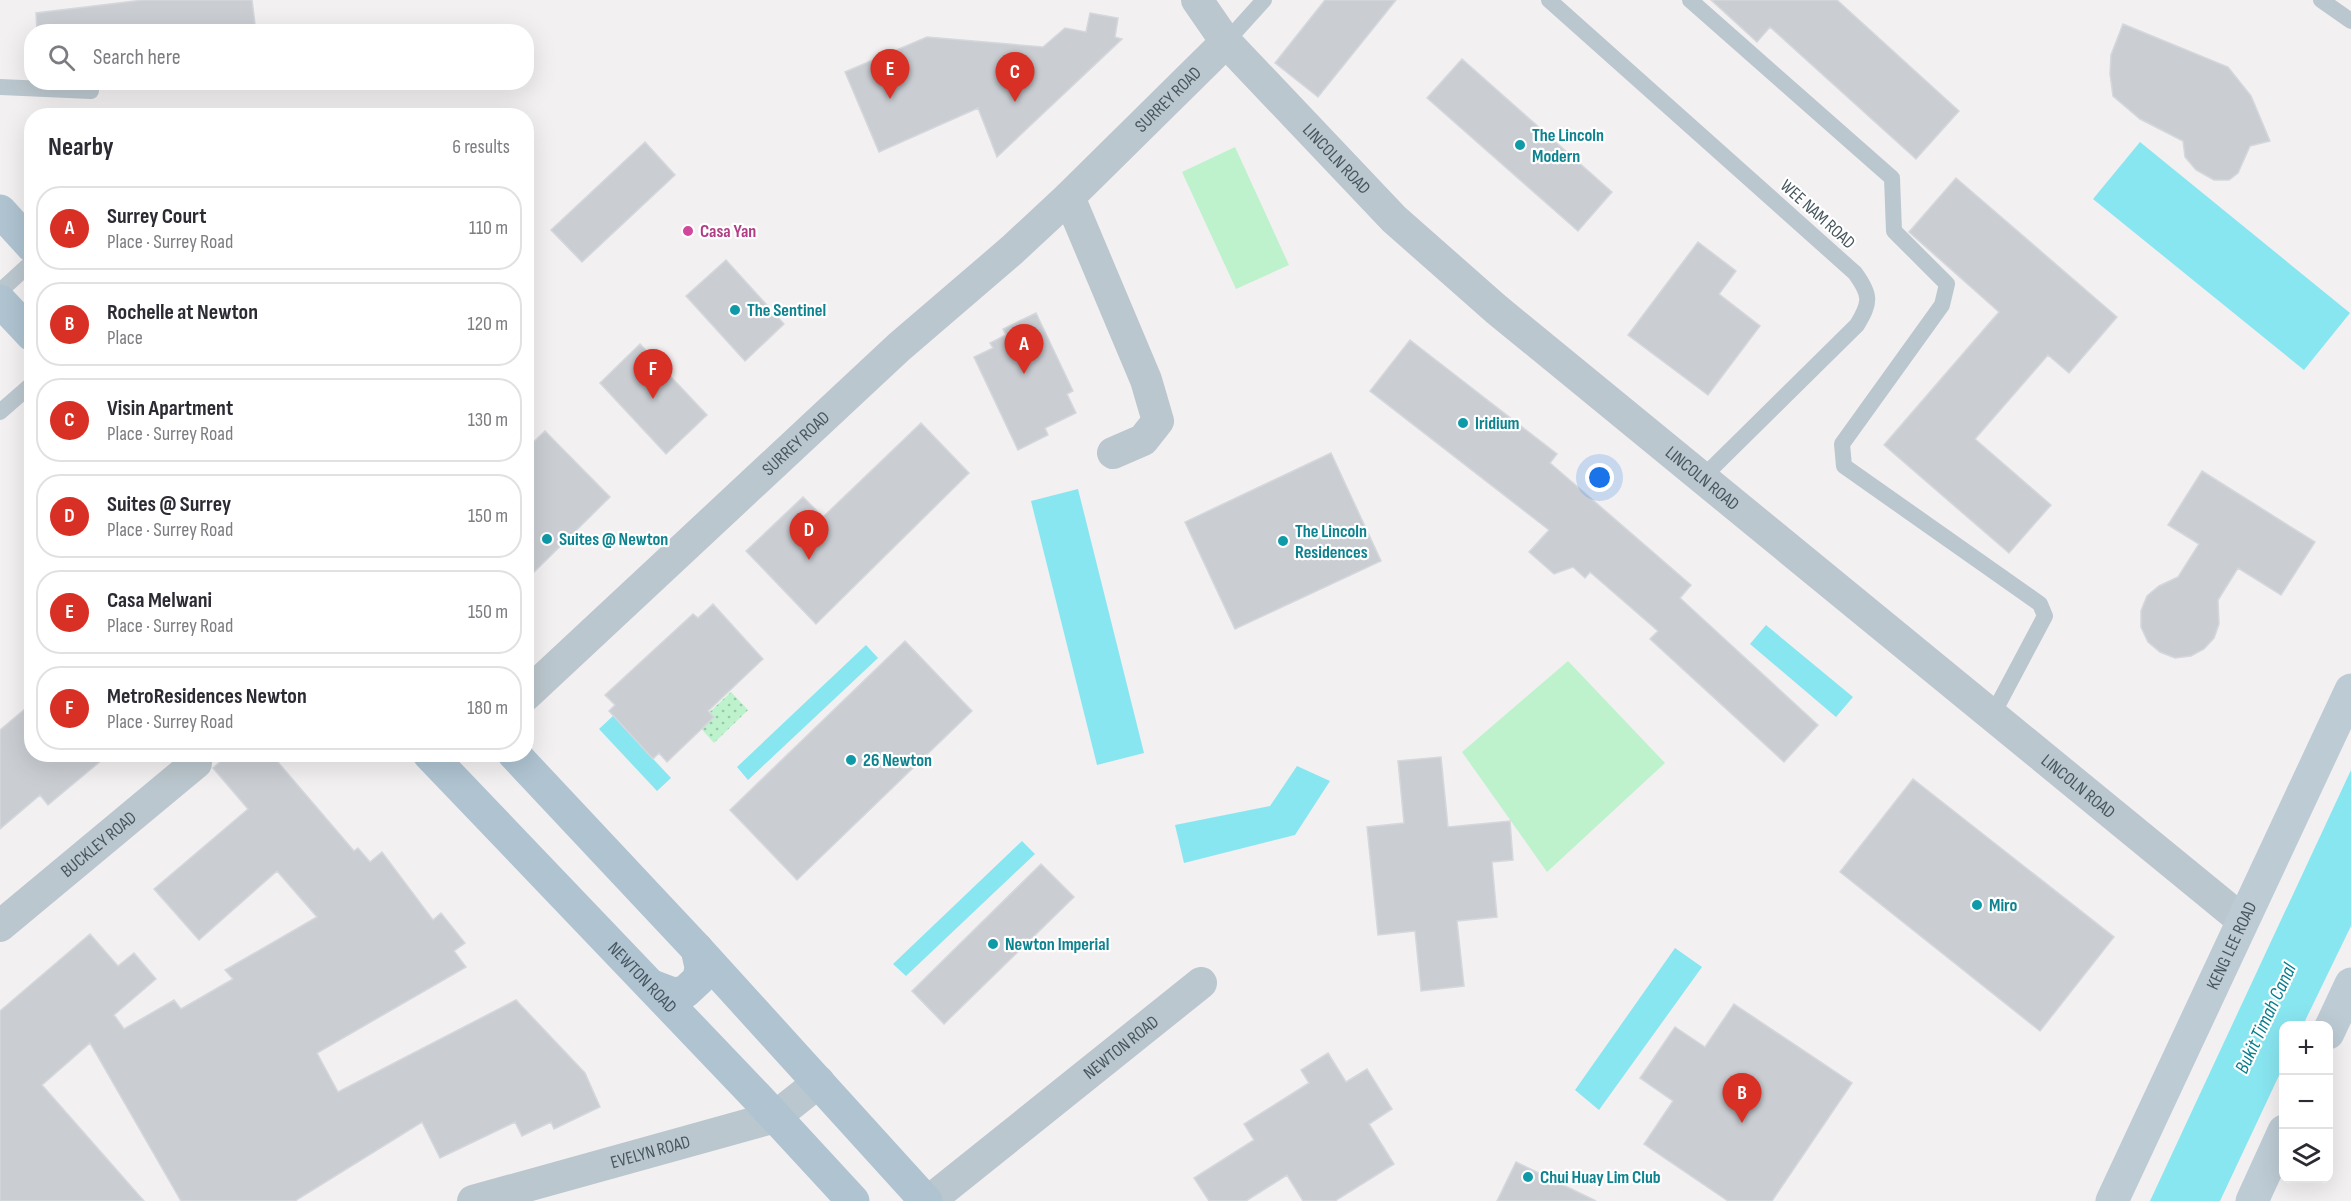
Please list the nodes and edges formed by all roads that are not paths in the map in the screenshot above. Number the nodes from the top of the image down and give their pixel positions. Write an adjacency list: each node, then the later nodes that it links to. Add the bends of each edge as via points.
1 (1197, 0): 7 (street, LINCOLN ROAD)
2 (1264, 0): 7 (lane, SURREY ROAD)
3 (1549, 0): 22 (lane, WEE NAM ROAD, via 1855,273 1869,298 1857,325)
4 (1690, 0): 25 (lane, via 1892,178 1894,231 1947,284 1942,305 1842,444 1844,466 2044,609 2045,616)
5 (2320, 0): 6 (lane)
6 (2351, 21)
7 (1226, 42): 12 (street, SURREY ROAD); 22 (street, LINCOLN ROAD, via 1394,219 1496,309)
8 (0, 87): 9 (lane)
9 (24, 88)
10 (68, 90): 11 (lane)
11 (91, 91)
12 (1069, 197): 21 (street, via 1146,380 1158,421 1143,440); 23 (street, SURREY ROAD, via 899,347)
13 (0, 211): 14 (main road)
14 (24, 237)
15 (24, 269): 16 (lane)
16 (0, 291)
17 (0, 301): 18 (main road)
18 (24, 326)
19 (24, 391): 20 (lane)
20 (0, 412)
21 (1113, 453)
22 (1702, 478): 25 (street, LINCOLN ROAD)
23 (534, 688)
24 (2351, 690): 29 (street, KENG LEE ROAD)
25 (1993, 714): 29 (street, LINCOLN ROAD)
26 (437, 762): 34 (main road, NEWTON ROAD)
27 (522, 762): 31 (main road, NEWTON ROAD)
28 (196, 763): 30 (street, BUCKLEY ROAD)
29 (2242, 920): 42 (street, KENG LEE ROAD)
30 (0, 926)
31 (697, 949): 34 (main road, via 699,979 685,992 672,994); 36 (main road, NEWTON ROAD)
32 (1201, 983): 41 (street, NEWTON ROAD)
33 (2351, 984): 35 (street)
34 (652, 986): 37 (main road, NEWTON ROAD)
35 (2333, 1022)
36 (819, 1082): 37 (street, EVELYN ROAD); 41 (main road, NEWTON ROAD)
37 (775, 1117): 39 (street, EVELYN ROAD); 40 (main road, NEWTON ROAD)
38 (2279, 1140): 43 (street)
39 (473, 1201)
40 (853, 1201)
41 (927, 1201)
42 (2112, 1201)
43 (2252, 1201)

